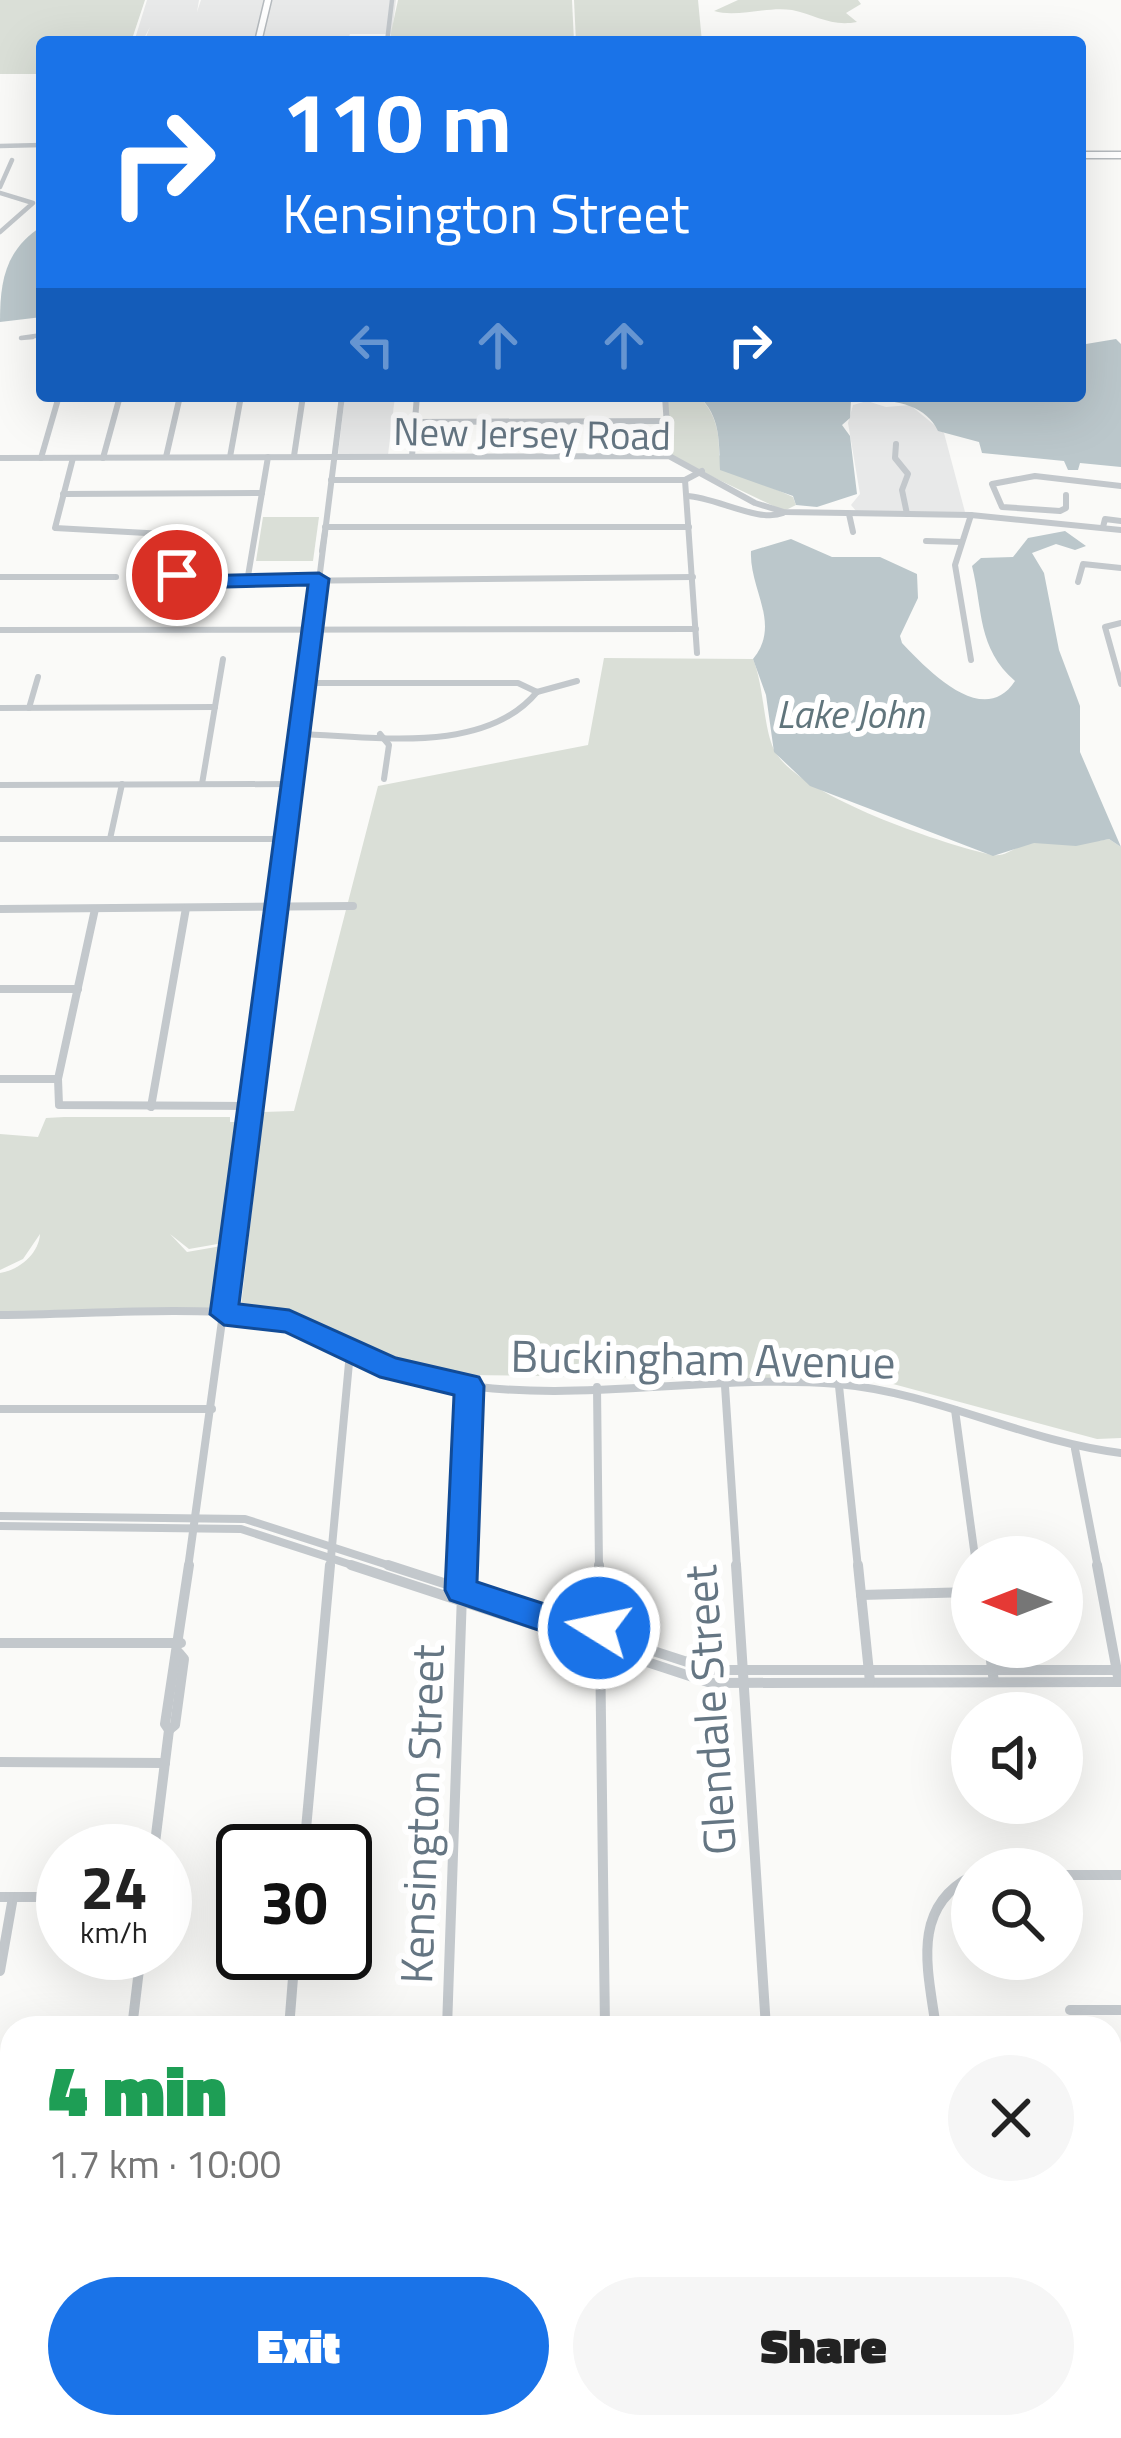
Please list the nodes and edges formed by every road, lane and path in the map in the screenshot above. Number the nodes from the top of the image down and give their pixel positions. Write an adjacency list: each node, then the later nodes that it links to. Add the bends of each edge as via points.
1 (268, 0): 3 (main road)
2 (392, 0): 4 (street)
3 (259, 36)
4 (387, 36)
5 (0, 146): 6 (street)
6 (36, 146)
7 (1086, 157): 8 (main road)
8 (1121, 157)
9 (12, 160): 10 (street)
10 (4, 172): 11 (street)
11 (0, 190): 12 (street, via 33,203)
12 (0, 232)
13 (36, 336): 14 (street)
14 (33, 337)
15 (57, 402): 33 (street)
16 (118, 402): 35 (street)
17 (179, 402): 30 (street)
18 (240, 402): 31 (street)
19 (302, 402): 26 (street)
20 (341, 402): 27 (street)
21 (417, 402): 23 (street)
22 (665, 402): 24 (street)
23 (415, 422): 24 (street); 28 (street)
24 (666, 422): 29 (street)
25 (896, 444): 48 (street, via 908,475)
26 (293, 456): 27 (street, New Jersey Road); 32 (street, New Jersey Road)
27 (334, 456): 28 (street, New Jersey Road); 38 (street)
28 (412, 456): 29 (street, New Jersey Road)
29 (669, 456): 37 (street, New Jersey Road)
30 (166, 457): 31 (street, New Jersey Road); 35 (street, New Jersey Road)
31 (230, 457): 32 (street, New Jersey Road)
32 (268, 457): 41 (street)
33 (41, 458): 34 (street, New Jersey Road); 36 (street, New Jersey Road)
34 (73, 458): 35 (street, New Jersey Road); 42 (street)
35 (103, 458)
36 (0, 459)
37 (702, 471): 39 (street); 46 (street, New Jersey Road)
38 (331, 480): 39 (street); 53 (street)
39 (686, 480): 44 (street)
40 (1121, 486): 45 (street, via 995,480 997,504)
41 (262, 493): 42 (street); 62 (street)
42 (62, 494): 62 (street, via 57,530 178,533 178,578)
43 (1066, 495): 45 (street, via 1064,510)
44 (687, 496): 46 (street, via 772,517); 51 (street)
45 (1027, 508): 50 (street)
46 (784, 512): 47 (street, New Jersey Road)
47 (850, 514): 48 (street, New Jersey Road); 54 (street)
48 (907, 514): 49 (street, New Jersey Road)
49 (971, 515): 50 (street, New Jersey Road); 56 (street)
50 (1027, 519): 52 (street, New Jersey Road)
51 (689, 526): 53 (street); 60 (street)
52 (1121, 526)
53 (325, 529): 61 (street)
54 (853, 532)
55 (926, 541): 56 (street)
56 (961, 542): 70 (street, via 955,565)
57 (1121, 568): 63 (street, via 1083,564)
58 (0, 577): 59 (street)
59 (116, 577)
60 (693, 577): 61 (street); 66 (street)
61 (319, 579): 62 (street); 65 (street)
62 (247, 582)
63 (1078, 582)
64 (1121, 623): 74 (street, via 1105,626)
65 (311, 629): 66 (street); 67 (street); 73 (street)
66 (696, 629): 68 (street)
67 (0, 630)
68 (698, 652)
69 (223, 659): 76 (street)
70 (971, 660)
71 (38, 676): 78 (street)
72 (577, 681): 75 (street)
73 (305, 683): 75 (street, via 518,682); 79 (street)
74 (1121, 684)
75 (536, 692): 80 (street, via 479,731)
76 (215, 707): 78 (street); 83 (street)
77 (0, 708): 78 (street)
78 (29, 708)
79 (299, 734): 80 (street); 84 (street)
80 (380, 734): 81 (street, via 389,748)
81 (384, 779)
82 (122, 784): 83 (street); 85 (street); 87 (street)
83 (202, 784): 84 (street)
84 (292, 784): 88 (street)
85 (0, 785)
86 (0, 839): 87 (street)
87 (110, 839): 88 (street)
88 (286, 839): 91 (street)
89 (353, 905): 91 (street)
90 (186, 908): 91 (street); 93 (street); 99 (street)
91 (277, 908): 98 (street)
92 (0, 909): 93 (street)
93 (95, 909): 95 (street)
94 (0, 989): 95 (street)
95 (78, 989): 96 (street)
96 (58, 1078): 97 (street); 99 (street, via 62,1106)
97 (0, 1079)
98 (251, 1106): 99 (street); 100 (street)
99 (152, 1107)
100 (224, 1314): 101 (street, Buckingham Avenue); 102 (street, Buckingham Avenue, via 289,1321); 109 (street)
101 (0, 1315)
102 (350, 1352): 103 (street, Buckingham Avenue); 116 (street)
103 (469, 1386): 106 (street, Buckingham Avenue); 119 (street, Kensington Street)
104 (725, 1386): 105 (street, Buckingham Avenue); 106 (street, Buckingham Avenue); 125 (street, Glendale Street)
105 (839, 1386): 107 (street, Buckingham Avenue); 118 (street)
106 (597, 1387): 120 (street)
107 (955, 1408): 110 (street, Buckingham Avenue); 115 (street)
108 (0, 1409): 109 (street)
109 (212, 1409): 113 (street)
110 (1075, 1449): 111 (street, Buckingham Avenue); 127 (street)
111 (1121, 1453)
112 (0, 1516): 113 (street)
113 (199, 1521): 114 (street); 116 (street); 122 (street)
114 (0, 1526)
115 (972, 1536)
116 (329, 1552): 119 (street); 134 (street)
117 (951, 1593): 118 (street)
118 (861, 1595): 126 (street)
119 (461, 1596): 120 (street); 123 (street); 148 (street, Kensington Street)
120 (600, 1636): 123 (street); 125 (street, via 689,1665)
121 (0, 1643): 122 (street)
122 (180, 1648): 132 (street)
123 (600, 1649): 130 (street, via 685,1678); 149 (street)
124 (992, 1669): 126 (street); 127 (street); 129 (street)
125 (742, 1670): 126 (street); 130 (street, Glendale Street)
126 (868, 1670): 128 (street)
127 (1119, 1676): 129 (street)
128 (870, 1682): 129 (street); 130 (street)
129 (994, 1682)
130 (745, 1684): 150 (street, Glendale Street)
131 (0, 1762): 132 (street)
132 (165, 1763): 133 (street)
133 (157, 1824)
134 (306, 1824)
135 (1083, 1875): 136 (street)
136 (1121, 1875)
137 (951, 1888): 151 (street, via 926,1925)
138 (0, 1897): 139 (street)
139 (13, 1897): 140 (street); 141 (street)
140 (36, 1897)
141 (0, 1971)
142 (138, 1980): 146 (street)
143 (293, 1980): 147 (street)
144 (1070, 2010): 145 (street)
145 (1121, 2010)
146 (134, 2016)
147 (290, 2016)
148 (447, 2016)
149 (605, 2016)
150 (765, 2016)
151 (935, 2016)

